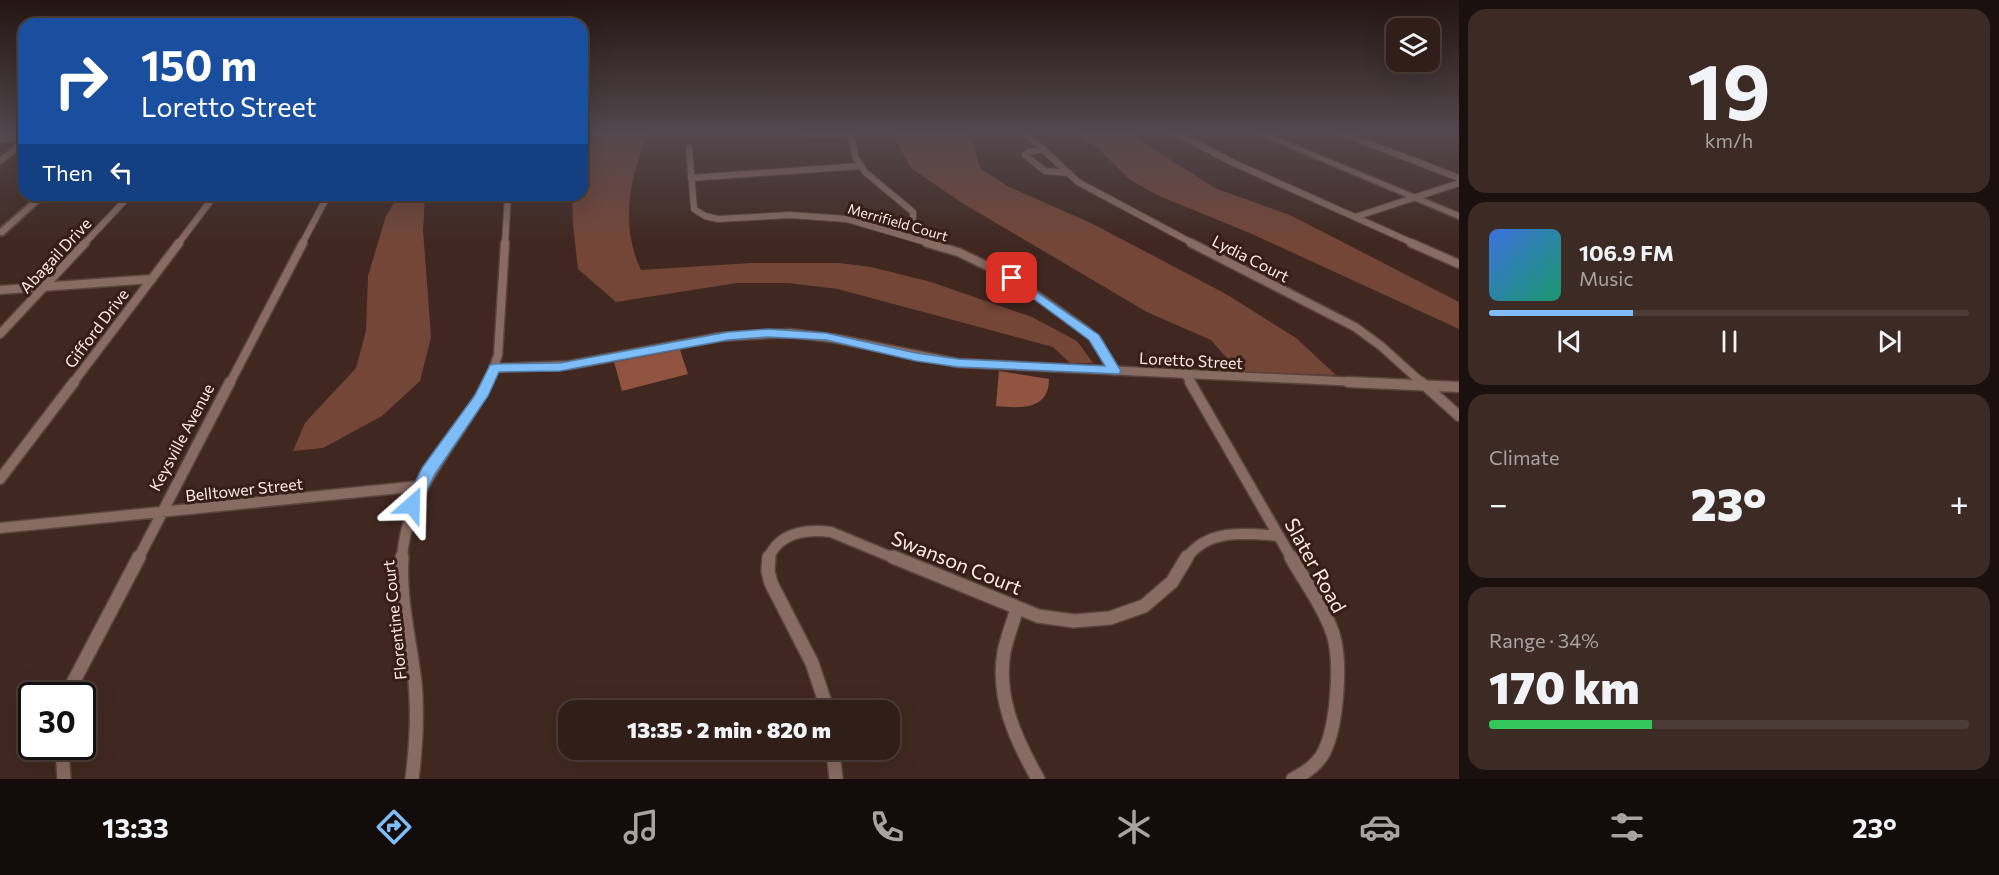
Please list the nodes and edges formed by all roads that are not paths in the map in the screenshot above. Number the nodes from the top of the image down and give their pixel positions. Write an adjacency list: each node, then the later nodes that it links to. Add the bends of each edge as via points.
1 (690, 169): 11 (street, Merrifield Court)
2 (813, 169): 11 (street)
3 (863, 169): 22 (street, via 913,212 913,220)
4 (1042, 169): 9 (street)
5 (1065, 169): 9 (street, Lydia Court)
6 (1248, 169): 20 (street)
7 (1345, 169): 13 (main road)
8 (1438, 169): 10 (street)
9 (1069, 173): 31 (street, Lydia Court, via 1097,194 1355,327)
10 (1459, 177)
11 (691, 178): 22 (street, Merrifield Court, via 694,209 711,218 817,215 853,220)
12 (1459, 183): 13 (street)
13 (1413, 198): 19 (main road); 20 (street)
14 (36, 201): 21 (street)
15 (124, 201): 25 (street, Abagail Drive)
16 (210, 201): 24 (street, Gifford Drive)
17 (325, 201): 36 (street, Keysville Avenue)
18 (508, 201): 28 (street, Florentine Court)
19 (1459, 216)
20 (1354, 217): 23 (street)
21 (0, 233)
22 (899, 234): 29 (street, Merrifield Court, via 958,252 1012,278 1094,338)
23 (1459, 264)
24 (152, 279): 25 (street); 34 (street, Gifford Drive)
25 (44, 286): 26 (street); 27 (street, Abagail Drive)
26 (0, 290)
27 (0, 334)
28 (495, 368): 29 (street, Loretto Street, via 560,367 728,336 768,333 826,336 946,362); 35 (street, Florentine Court, via 481,396)
29 (1114, 371): 30 (street, Loretto Street)
30 (1186, 375): 31 (street, Loretto Street); 38 (street, Slater Road)
31 (1425, 386): 32 (street, Loretto Street); 33 (street, Lydia Court)
32 (1459, 387)
33 (1459, 416)
34 (0, 479)
35 (420, 486): 36 (street, Belltower Street); 45 (street, Florentine Court, via 402,550 415,684)
36 (162, 512): 37 (street, Belltower Street); 40 (street, Keysville Avenue)
37 (0, 528)
38 (1279, 536): 39 (street, Swanson Court, via 1228,535 1204,542 1193,549 1176,577 1156,598 1110,619 1053,620); 48 (street, Slater Road, via 1328,621 1337,652 1329,739 1312,768)
39 (1017, 608): 41 (street, Swanson Court, via 831,532 811,530 789,535 770,553 768,571 813,664); 47 (street, via 1003,653 1003,693 1015,736)
40 (73, 682)
41 (824, 700)
42 (63, 760): 44 (street)
43 (834, 760): 46 (street)
44 (64, 779)
45 (412, 779)
46 (836, 779)
47 (1038, 779)
48 (1293, 779)

